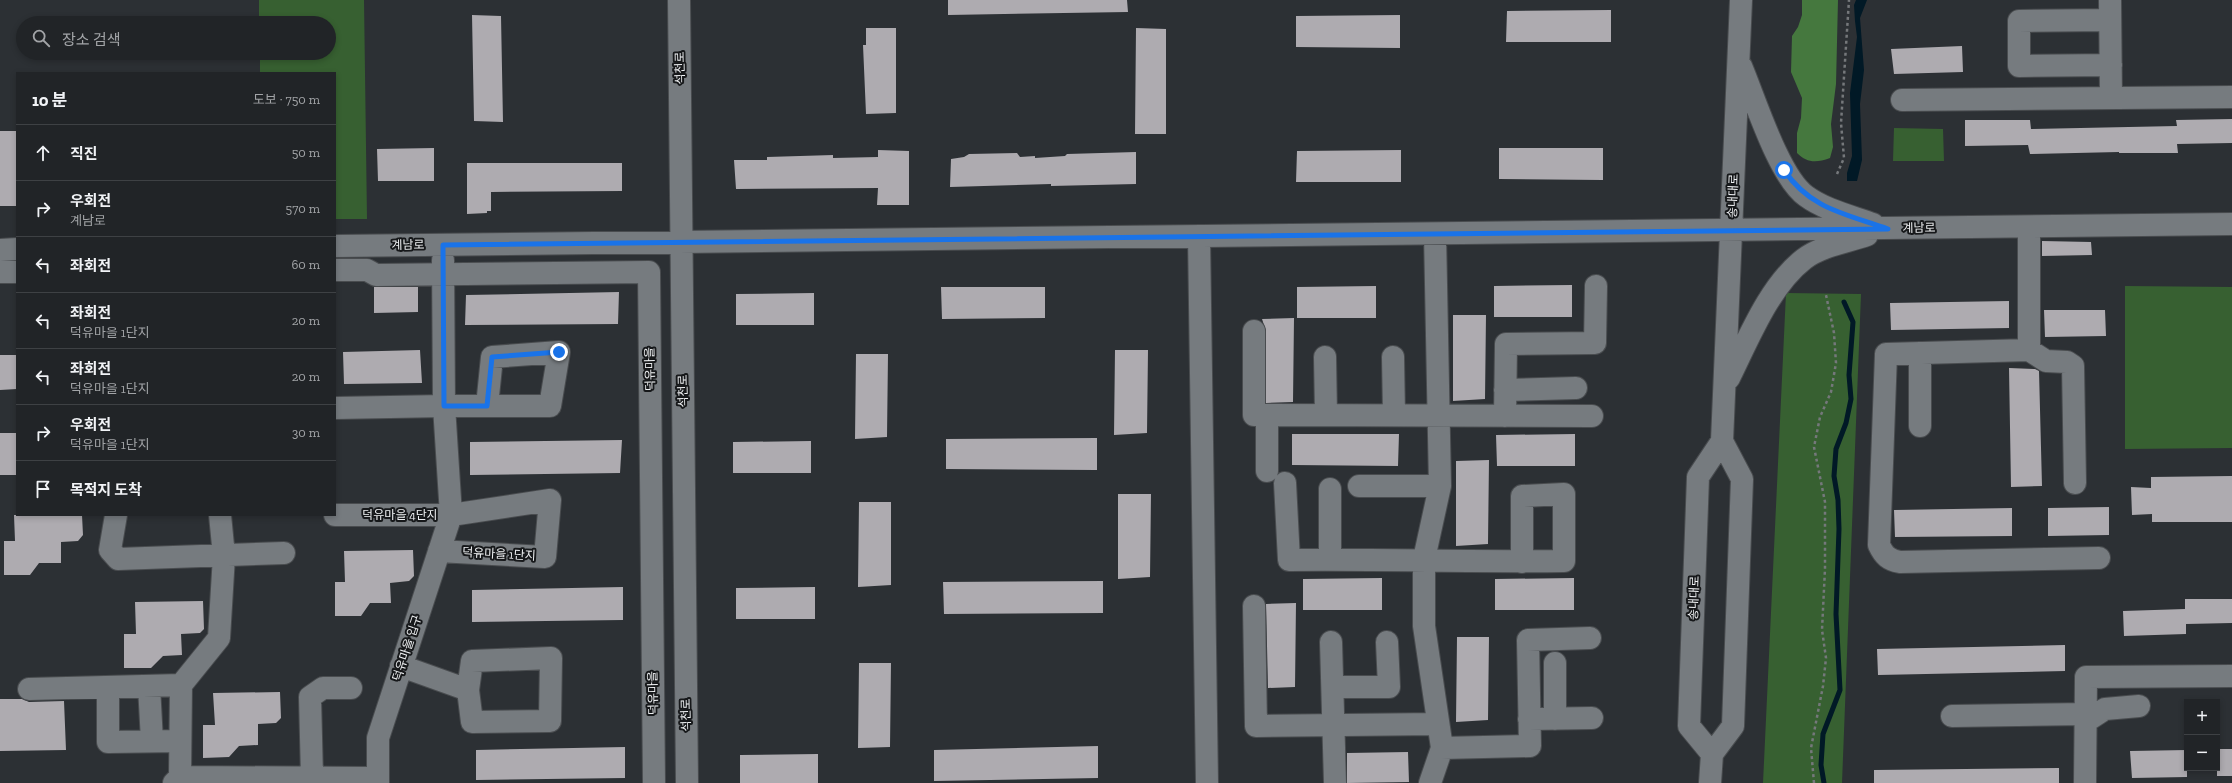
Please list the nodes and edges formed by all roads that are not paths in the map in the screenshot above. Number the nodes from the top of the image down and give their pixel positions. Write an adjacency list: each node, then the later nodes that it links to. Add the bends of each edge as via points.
1 (679, 0): 15 (street, 석천로)
2 (1741, 0): 4 (street, 송내대로)
3 (2110, 10): 5 (street); 5 (street, via 2019,21 2019,66)
4 (1738, 59): 11 (street, via 1784,170 1794,186 1823,206); 12 (street, 송내대로)
5 (2111, 65): 7 (street)
6 (2232, 97): 7 (street)
7 (2111, 98): 8 (street)
8 (1902, 100)
9 (2232, 224): 10 (street, 계남로)
10 (2029, 227): 11 (street, 계남로); 26 (street)
11 (1888, 229): 12 (street, 계남로); 30 (street, via 1823,249 1793,269 1777,289 1757,323)
12 (1732, 230): 13 (street, 계남로); 30 (street, 송내대로)
13 (1435, 234): 14 (street, 계남로); 39 (street)
14 (1199, 236): 15 (street, 계남로); 93 (street)
15 (682, 242): 16 (street, 계남로); 92 (street, 석천로)
16 (443, 245): 17 (street, 계남로); 23 (street, 덕유마을 4단지)
17 (336, 246)
18 (0, 250): 19 (street)
19 (16, 250)
20 (336, 270): 23 (street, 덕유마을, via 367,270 376,275)
21 (0, 272): 22 (street)
22 (16, 272)
23 (444, 274): 33 (street, 덕유마을 4단지); 91 (street, 덕유마을, via 649,272)
24 (1596, 286): 32 (street, via 1596,343 1506,344)
25 (1254, 331): 36 (street, via 1254,415)
26 (2029, 350): 27 (street); 46 (street, via 2046,361 2067,362 2073,366)
27 (1920, 353): 42 (street); 57 (street, via 1886,354 1879,545 1882,553 1891,560 1900,562)
28 (1325, 357): 38 (street)
29 (1393, 357): 37 (street)
30 (1726, 385): 43 (street, 송내대로)
31 (1576, 388): 32 (street)
32 (1505, 390): 40 (street)
33 (444, 406): 34 (street); 35 (street); 51 (street, 덕유마을 4단지)
34 (487, 406)
35 (336, 408)
36 (1267, 415): 38 (street); 44 (street)
37 (1394, 415): 38 (street); 39 (street)
38 (1326, 416)
39 (1438, 416): 40 (street); 48 (street)
40 (1505, 416): 41 (street)
41 (1592, 416)
42 (1920, 426)
43 (1722, 441): 86 (street, via 1742,479 1733,726); 86 (street, 송내대로, via 1698,477 1689,726)
44 (1267, 472)
45 (1285, 483): 59 (street, via 1289,560)
46 (2075, 483)
47 (1359, 486): 48 (street)
48 (1440, 486): 58 (street)
49 (1330, 489): 59 (street)
50 (336, 514): 51 (street, 덕유마을 4단지)
51 (451, 515): 54 (street, 덕유마을 입구); 54 (street, 덕유마을 1단지, via 550,500 545,557)
52 (116, 516): 56 (street, via 110,550 118,559)
53 (220, 516): 56 (street)
54 (439, 551): 66 (street, 덕유마을 입구)
55 (284, 553): 56 (street)
56 (224, 556): 68 (street, via 219,638)
57 (2099, 558)
58 (1424, 559): 59 (street); 60 (street); 81 (street, via 1424,626)
59 (1330, 560)
60 (1522, 562)
61 (1254, 606): 82 (street, via 1256,726)
62 (1590, 638): 79 (street, via 1528,640)
63 (1331, 642): 70 (street)
64 (1387, 642): 70 (street, via 1389,687)
65 (1555, 663): 80 (street)
66 (401, 666): 74 (street); 90 (street, 덕유마을 입구, via 378,738)
67 (2232, 676): 78 (street, via 2086,677)
68 (181, 685): 69 (street); 84 (street)
69 (149, 686): 71 (street); 83 (street)
70 (1333, 687): 82 (street)
71 (108, 688): 73 (street); 83 (street, via 108,742)
72 (351, 688): 87 (street, via 323,688 310,697)
73 (29, 689)
74 (468, 690): 74 (street, via 472,722 550,721 551,658 472,661)
75 (2139, 706): 78 (street, via 2105,709)
76 (1952, 716): 78 (street)
77 (1592, 718): 80 (street)
78 (2086, 718): 97 (street)
79 (1529, 719): 80 (street); 85 (street, via 1530,746)
80 (1555, 719)
81 (1438, 724): 82 (street); 85 (street)
82 (1334, 725): 94 (street)
83 (152, 741): 84 (street)
84 (180, 741): 88 (street)
85 (1442, 748): 95 (street)
86 (1712, 754): 96 (street)
87 (312, 777): 89 (street); 90 (street)
88 (177, 780): 89 (street)
89 (224, 780)
90 (378, 780)
91 (654, 783)
92 (687, 783)
93 (1207, 783)
94 (1335, 783)
95 (1430, 783)
96 (1710, 783)
97 (2085, 783)

